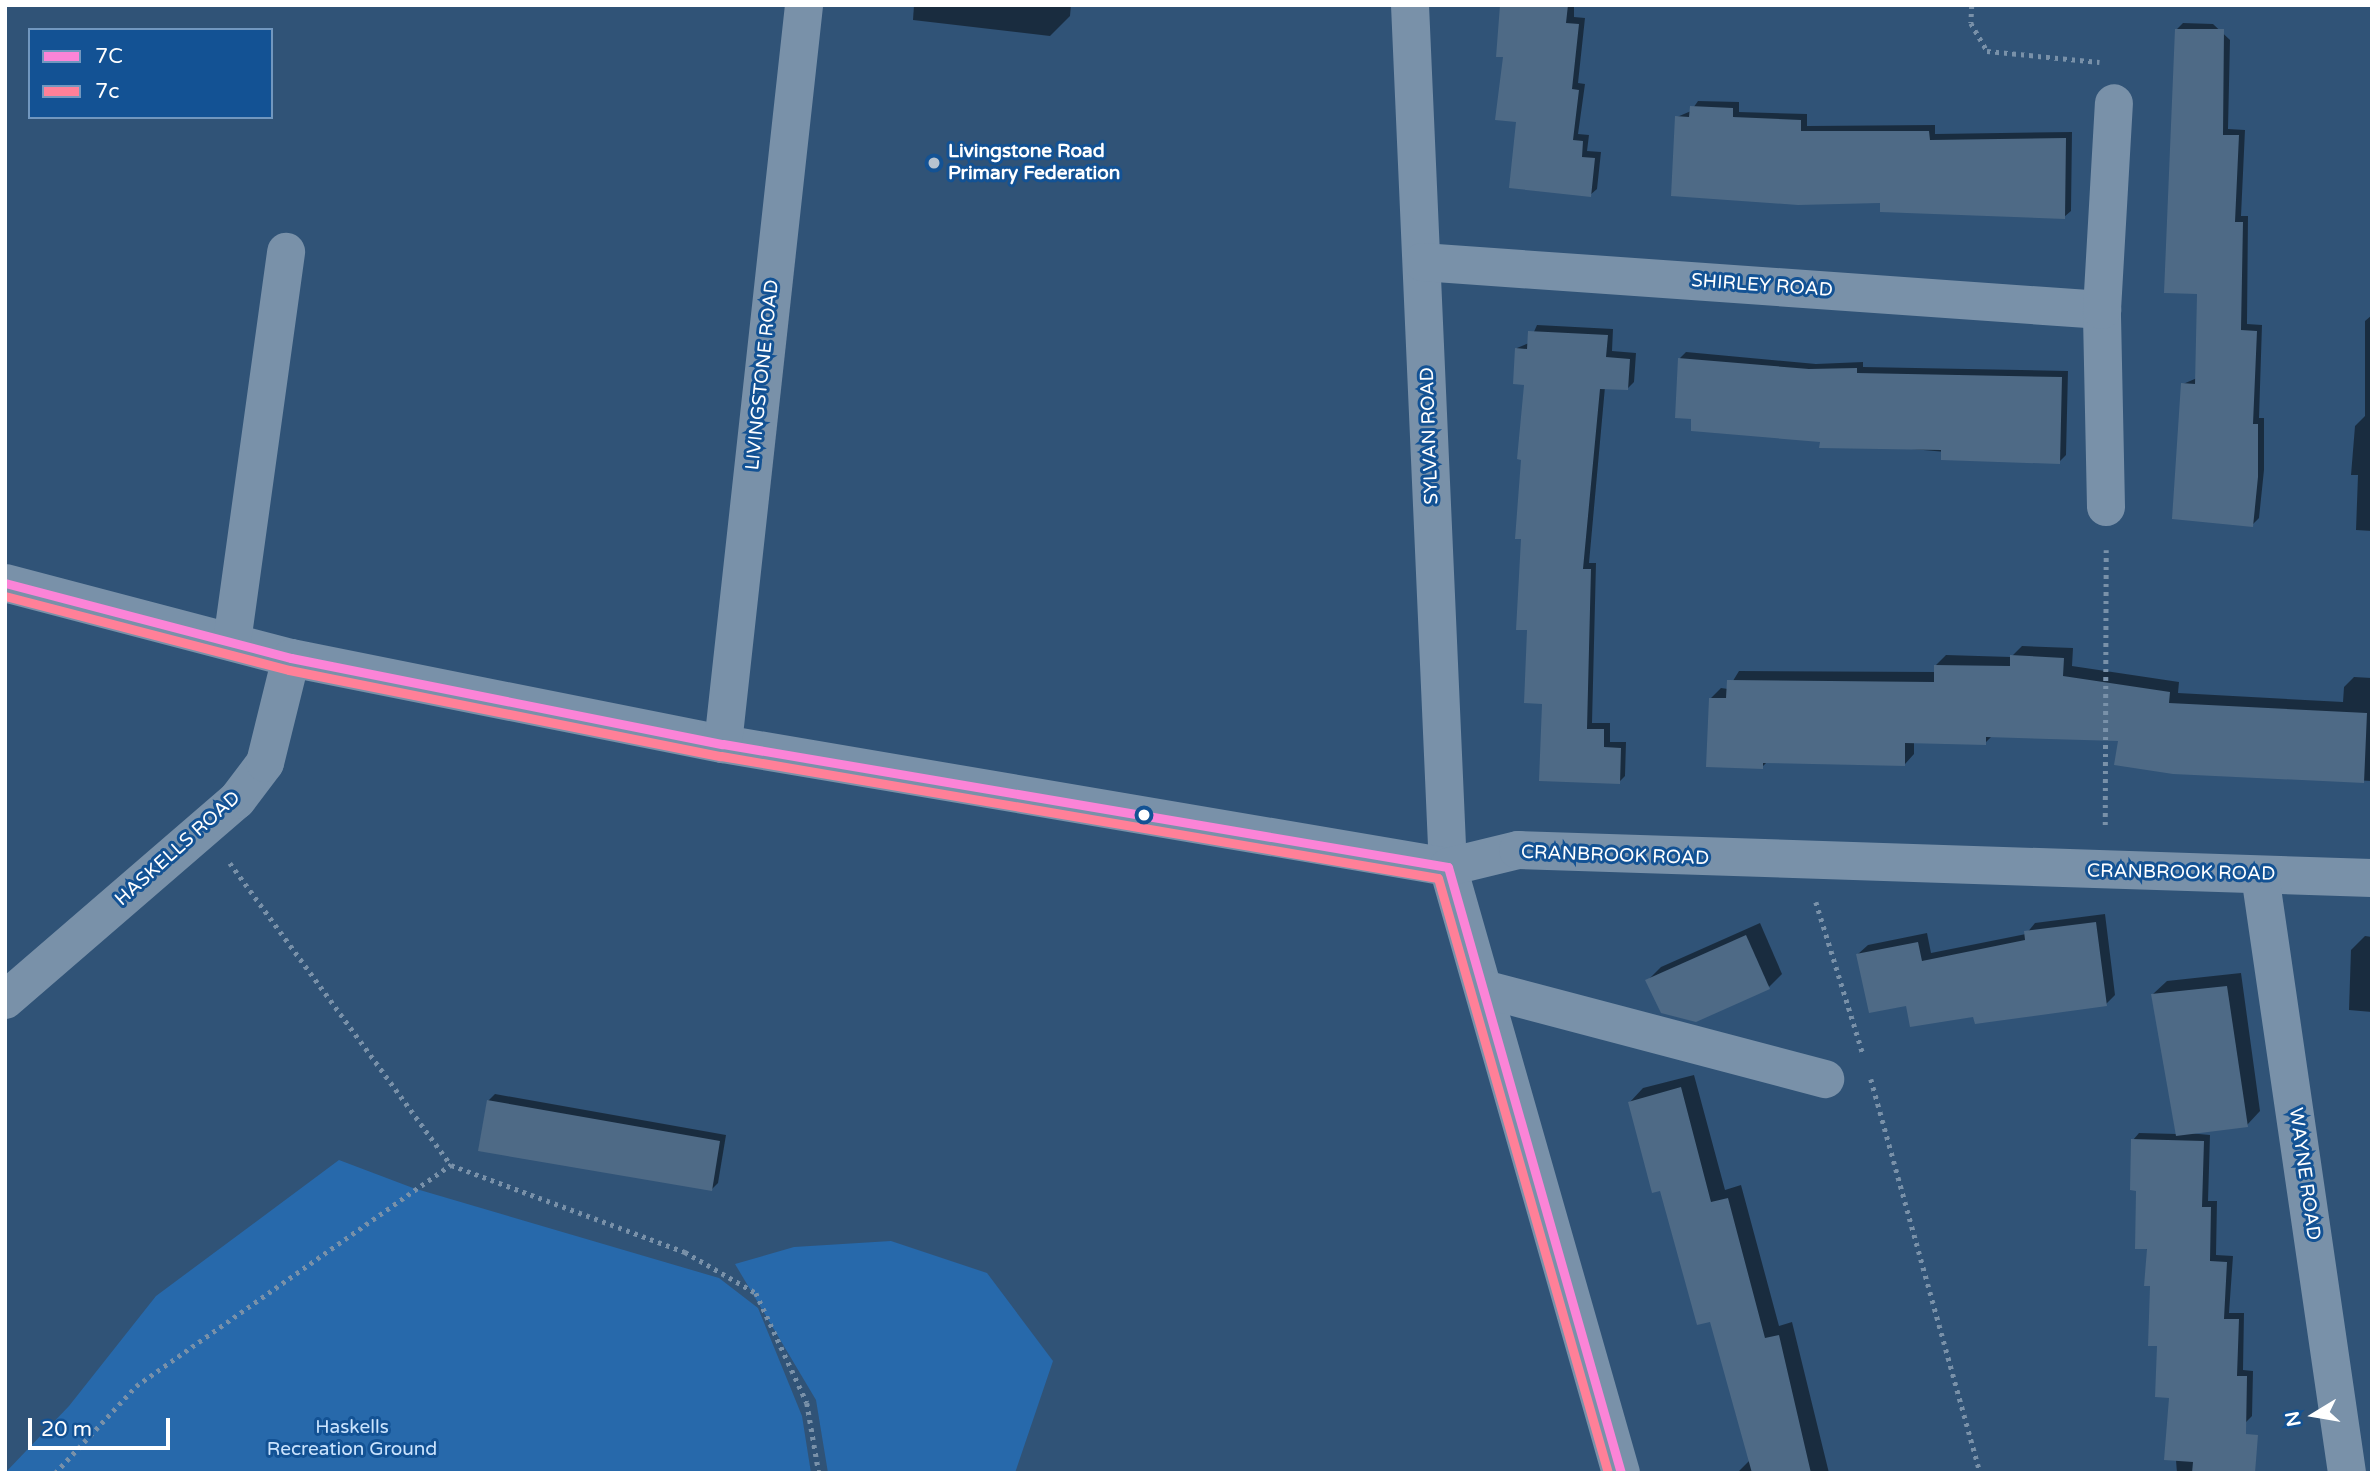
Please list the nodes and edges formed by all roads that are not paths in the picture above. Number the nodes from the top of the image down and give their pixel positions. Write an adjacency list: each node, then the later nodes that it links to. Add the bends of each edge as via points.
1 (804, 5): 11 (street, LIVINGSTONE ROAD)
2 (1410, 5): 5 (street, SYLVAN ROAD)
3 (2114, 103): 6 (street)
4 (286, 252): 9 (street)
5 (1422, 262): 6 (street, SHIRLEY ROAD); 12 (street, SYLVAN ROAD)
6 (2102, 310): 7 (street)
7 (2106, 507)
8 (5, 583): 9 (street, CRANBROOK ROAD)
9 (232, 642): 10 (street, CRANBROOK ROAD)
10 (291, 658): 11 (street, CRANBROOK ROAD); 16 (street, HASKELLS ROAD, via 265,763 237,800)
11 (723, 744): 12 (street, CRANBROOK ROAD)
12 (1448, 867): 13 (street, CRANBROOK ROAD, via 1518,850); 15 (street, SYLVAN ROAD)
13 (2260, 875): 14 (street, CRANBROOK ROAD); 18 (street, WAYNE ROAD)
14 (2372, 878)
15 (1484, 989): 17 (street); 19 (street, SYLVAN ROAD)
16 (5, 1000)
17 (1825, 1080)
18 (2355, 1470)
19 (1621, 1473)

